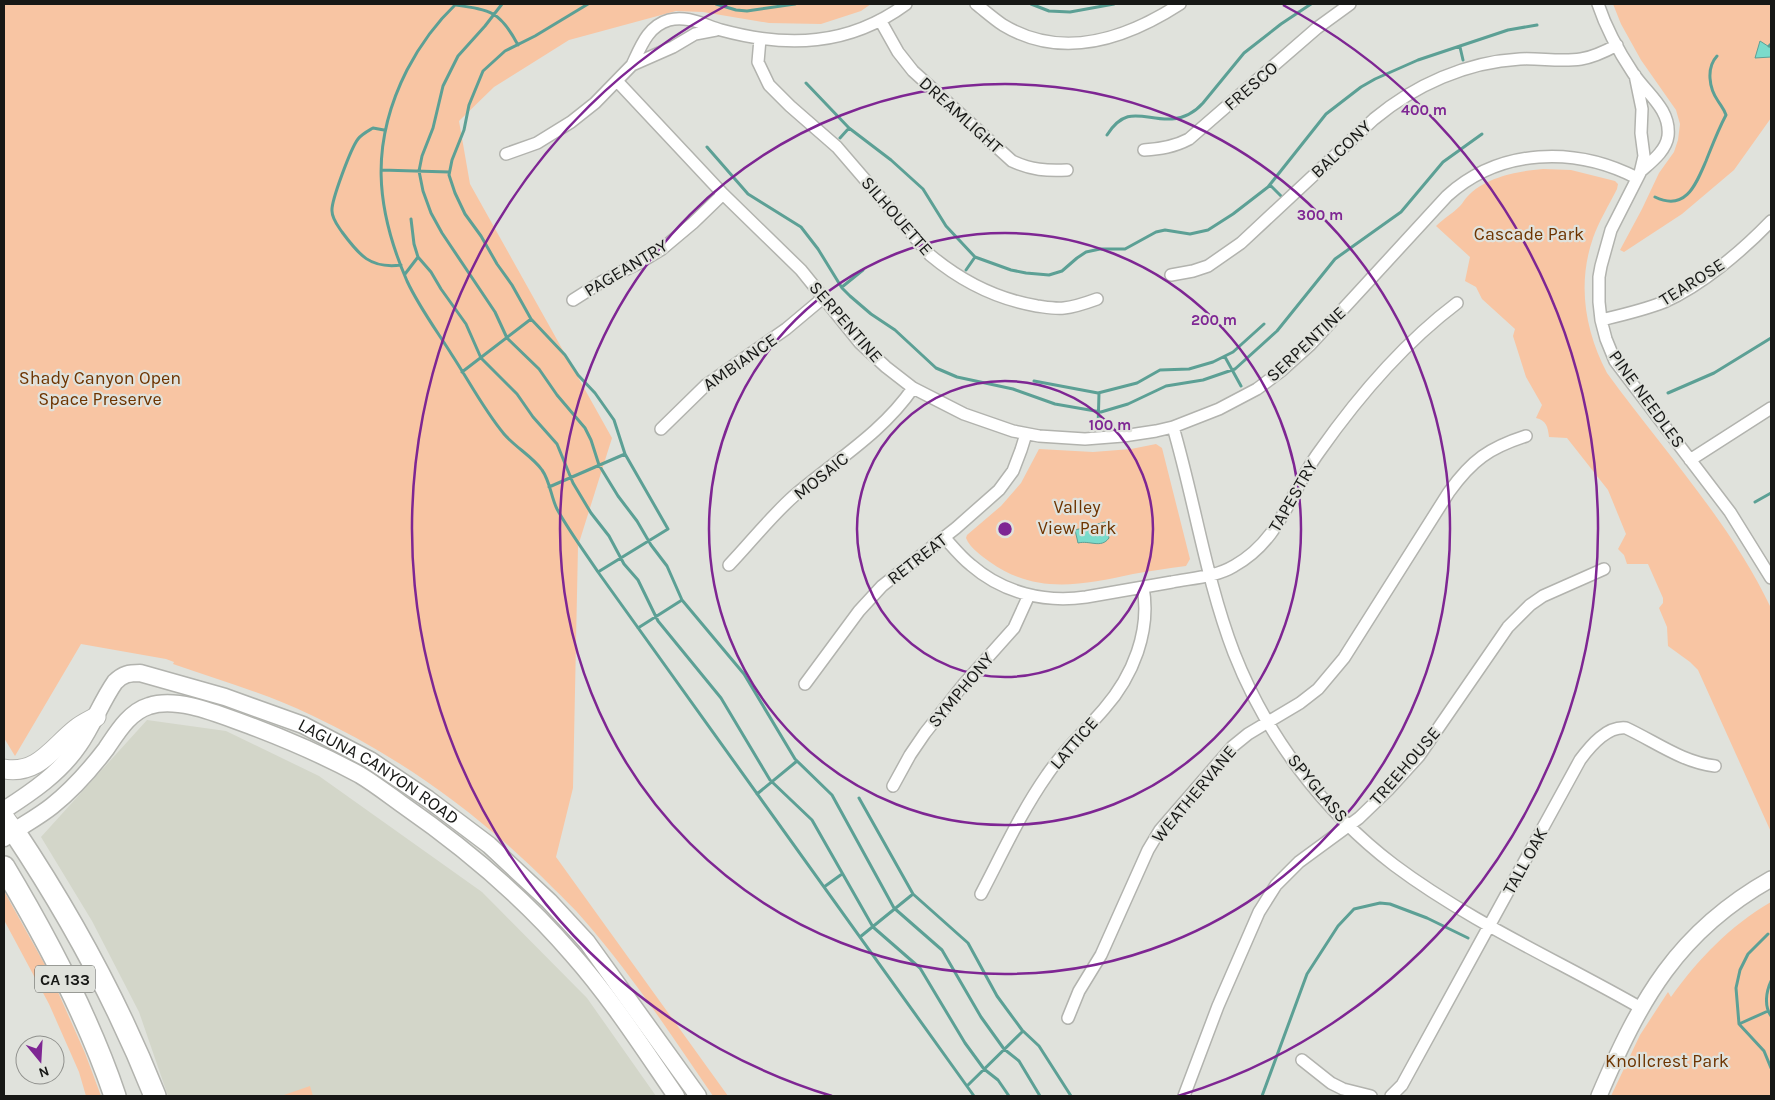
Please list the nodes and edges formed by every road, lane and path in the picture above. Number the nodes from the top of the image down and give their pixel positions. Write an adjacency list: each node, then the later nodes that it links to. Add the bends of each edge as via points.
1 (906, 4): 6 (street)
2 (976, 4): 3 (street, via 1004,25 1023,34 1044,41 1084,44 1133,30)
3 (1180, 4)
4 (1350, 4): 13 (street, FRESCO, via 1317,28 1189,139 1177,146)
5 (1598, 4): 9 (street, PINE NEEDLES)
6 (880, 20): 8 (street, via 850,33 818,40); 15 (street, DREAMLIGHT, via 913,71 1012,161 1032,169)
7 (720, 30): 8 (street); 10 (street, via 695,34); 10 (street, via 687,19 662,22 648,34)
8 (760, 39): 21 (street, SILHOUETTE, via 758,62 769,85 837,147 944,267 996,296 1020,303 1062,308)
9 (1617, 45): 11 (street, PINE NEEDLES); 19 (street, BALCONY, via 1578,59 1519,59 1485,64 1417,89 1374,119 1241,243 1208,266)
10 (632, 65): 12 (street)
11 (1635, 75): 16 (street, PINE NEEDLES, via 1643,116 1644,156); 16 (street, PINE NEEDLES, via 1659,105 1668,128 1662,150)
12 (618, 81): 14 (street, via 560,130 537,143); 17 (street, SERPENTINE)
13 (1144, 150)
14 (506, 154)
15 (1067, 170)
16 (1638, 175): 24 (street, PINE NEEDLES, via 1612,230 1600,266); 27 (street, SERPENTINE, via 1583,160 1544,156 1503,163 1479,173 1447,196 1310,345 1281,371 1233,402)
17 (723, 194): 20 (street, SERPENTINE, via 801,270); 22 (street, PAGEANTRY, via 662,249)
18 (1771, 221): 24 (street, TEAROSE, via 1727,261 1679,294 1652,306)
19 (1171, 274)
20 (823, 298): 25 (street, SERPENTINE, via 860,343); 28 (street, AMBIANCE, via 786,329 706,385)
21 (1097, 299)
22 (573, 300)
23 (1457, 303): 36 (street, TAPESTRY, via 1424,329 1348,413 1318,454 1268,539 1234,566)
24 (1601, 320): 31 (street, PINE NEEDLES, via 1615,361)
25 (913, 388): 29 (street, SERPENTINE, via 970,416); 34 (street, MOSAIC, via 878,428 792,498)
26 (1771, 408): 31 (street)
27 (1173, 427): 29 (street, SERPENTINE, via 1107,438); 36 (street, SPYGLASS)
28 (661, 430)
29 (1026, 434): 32 (street, RETREAT, via 1018,461 1006,481 987,502)
30 (1526, 436): 42 (street, WEATHERVANE, via 1486,453 1465,472 1336,668 1318,689)
31 (1690, 460): 33 (street, PINE NEEDLES)
32 (944, 537): 39 (street, TAPESTRY, via 981,573); 40 (street, RETREAT, via 871,598)
33 (1767, 562): 37 (street, PINE NEEDLES)
34 (729, 565)
35 (1604, 569): 47 (street, TREEHOUSE, via 1543,596 1508,627 1419,756)
36 (1210, 574): 38 (street, TAPESTRY); 42 (street, SPYGLASS, via 1235,655)
37 (1771, 578)
38 (1143, 587): 39 (street, TAPESTRY, via 1069,600); 51 (street, LATTICE, via 1146,599 1144,627 1130,669 1116,695 1035,791)
39 (1030, 595): 45 (street, SYMPHONY, via 1014,628 925,733)
40 (805, 684)
41 (96, 717): 44 (main road, via 74,730 37,763 19,769); 46 (main road, LAGUNA CANYON ROAD, via 80,745 59,769); 53 (main road, LAGUNA CANYON ROAD, via 115,682 129,673 140,673 225,697 303,725 362,755 489,845 581,935)
42 (1268, 722): 47 (street, SPYGLASS, via 1294,762); 56 (street, WEATHERVANE, via 1232,747 1160,830 1102,955 1079,992)
43 (1715, 766): 52 (street, TALL OAK, via 1686,760 1626,728 1615,728 1604,735 1580,760)
44 (4, 769)
45 (893, 786)
46 (4, 810)
47 (1349, 826): 52 (street, SPYGLASS, via 1408,875); 62 (street, TREEHOUSE, via 1289,871 1266,899 1218,1006)
48 (7, 829): 54 (main road, LAGUNA CANYON ROAD, via 51,807 92,767 129,719 144,707 162,702 219,714 303,746 361,776 417,814 476,860 536,914); 59 (highway, CA 133, via 36,864 86,948 126,1027)
49 (4, 867): 58 (highway, CA 133, via 70,987)
50 (1771, 879): 55 (street, via 1732,904 1703,928 1668,967)
51 (981, 894)
52 (1489, 926): 55 (street, SPYGLASS); 64 (street, TALL OAK, via 1402,1085)
53 (618, 986): 54 (main road); 61 (main road, LAGUNA CANYON ROAD)
54 (610, 1001): 60 (main road, LAGUNA CANYON ROAD)
55 (1641, 1008): 65 (street)
56 (1068, 1018)
57 (1302, 1060): 63 (street, via 1331,1083)
58 (115, 1096)
59 (155, 1096)
60 (676, 1096)
61 (698, 1096)
62 (1184, 1096)
63 (1371, 1096)
64 (1391, 1096)
65 (1599, 1096)

